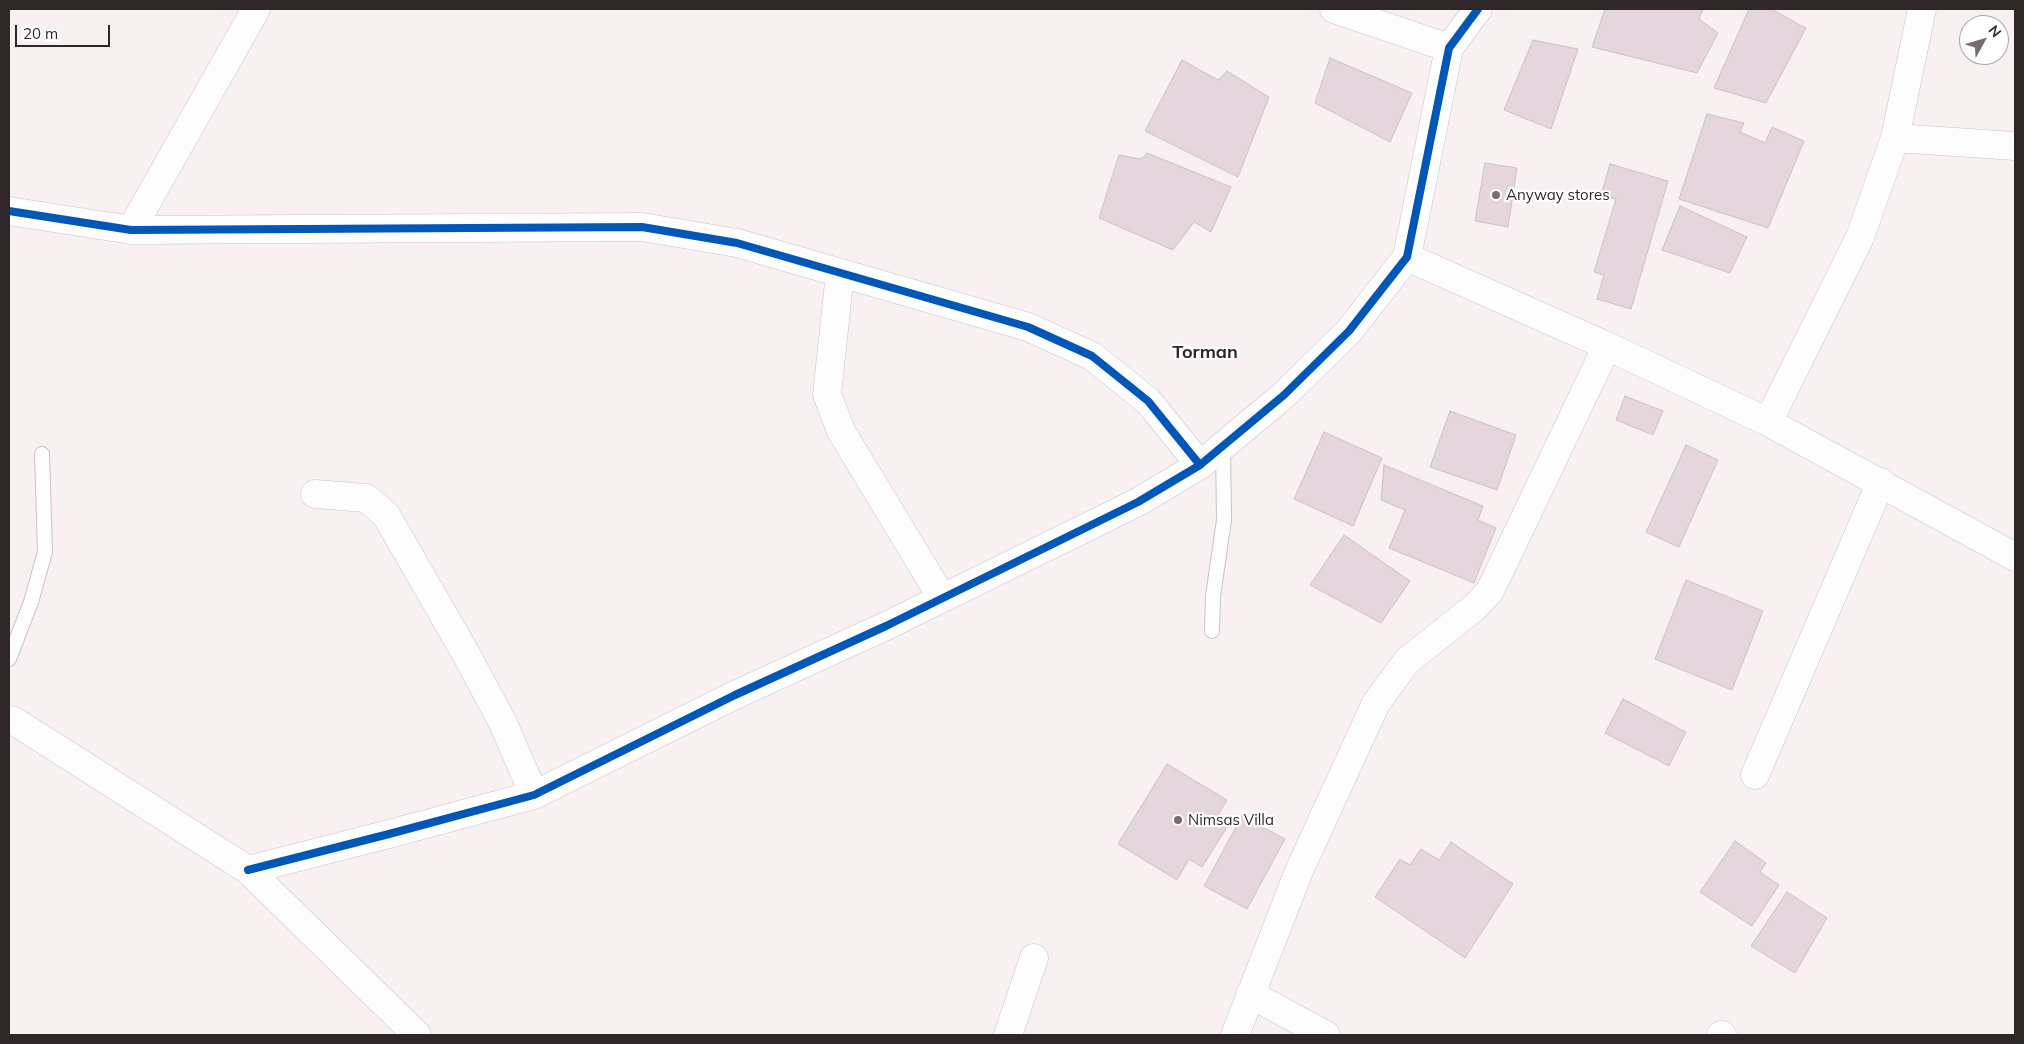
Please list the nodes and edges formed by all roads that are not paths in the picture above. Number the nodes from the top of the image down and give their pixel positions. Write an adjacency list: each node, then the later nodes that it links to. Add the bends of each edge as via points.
1 (256, 9): 9 (street)
2 (1334, 9): 5 (street)
3 (1478, 9): 5 (street)
4 (1922, 9): 6 (street)
5 (1449, 48): 10 (street)
6 (1895, 138): 7 (street); 13 (street, via 1860,237)
7 (2015, 146)
8 (9, 211): 9 (street)
9 (131, 230): 11 (street, via 642,227 737,243)
10 (1407, 257): 12 (street); 14 (street, via 1349,331 1284,395)
11 (840, 274): 16 (street, via 1028,327 1092,356 1148,401); 20 (street, via 827,394 841,431)
12 (1607, 346): 13 (street); 28 (street, via 1490,591 1475,607 1407,661 1376,703 1299,871)
13 (1768, 422): 17 (street)
14 (1223, 446): 16 (street); 21 (lane, via 1224,520 1213,596)
15 (42, 454): 22 (lane, via 45,552 31,602)
16 (1200, 465): 20 (street, via 1138,502)
17 (1880, 482): 19 (street); 24 (street)
18 (315, 494): 25 (street, via 366,498 386,515 503,723)
19 (2015, 557)
20 (942, 598): 25 (street, via 735,695)
21 (1212, 631)
22 (9, 659)
23 (9, 720): 26 (street)
24 (1755, 774)
25 (534, 795): 26 (street)
26 (248, 870): 29 (street)
27 (1034, 958): 30 (street)
28 (1250, 994): 31 (street); 32 (street)
29 (418, 1035)
30 (1008, 1035)
31 (1235, 1035)
32 (1326, 1035)

